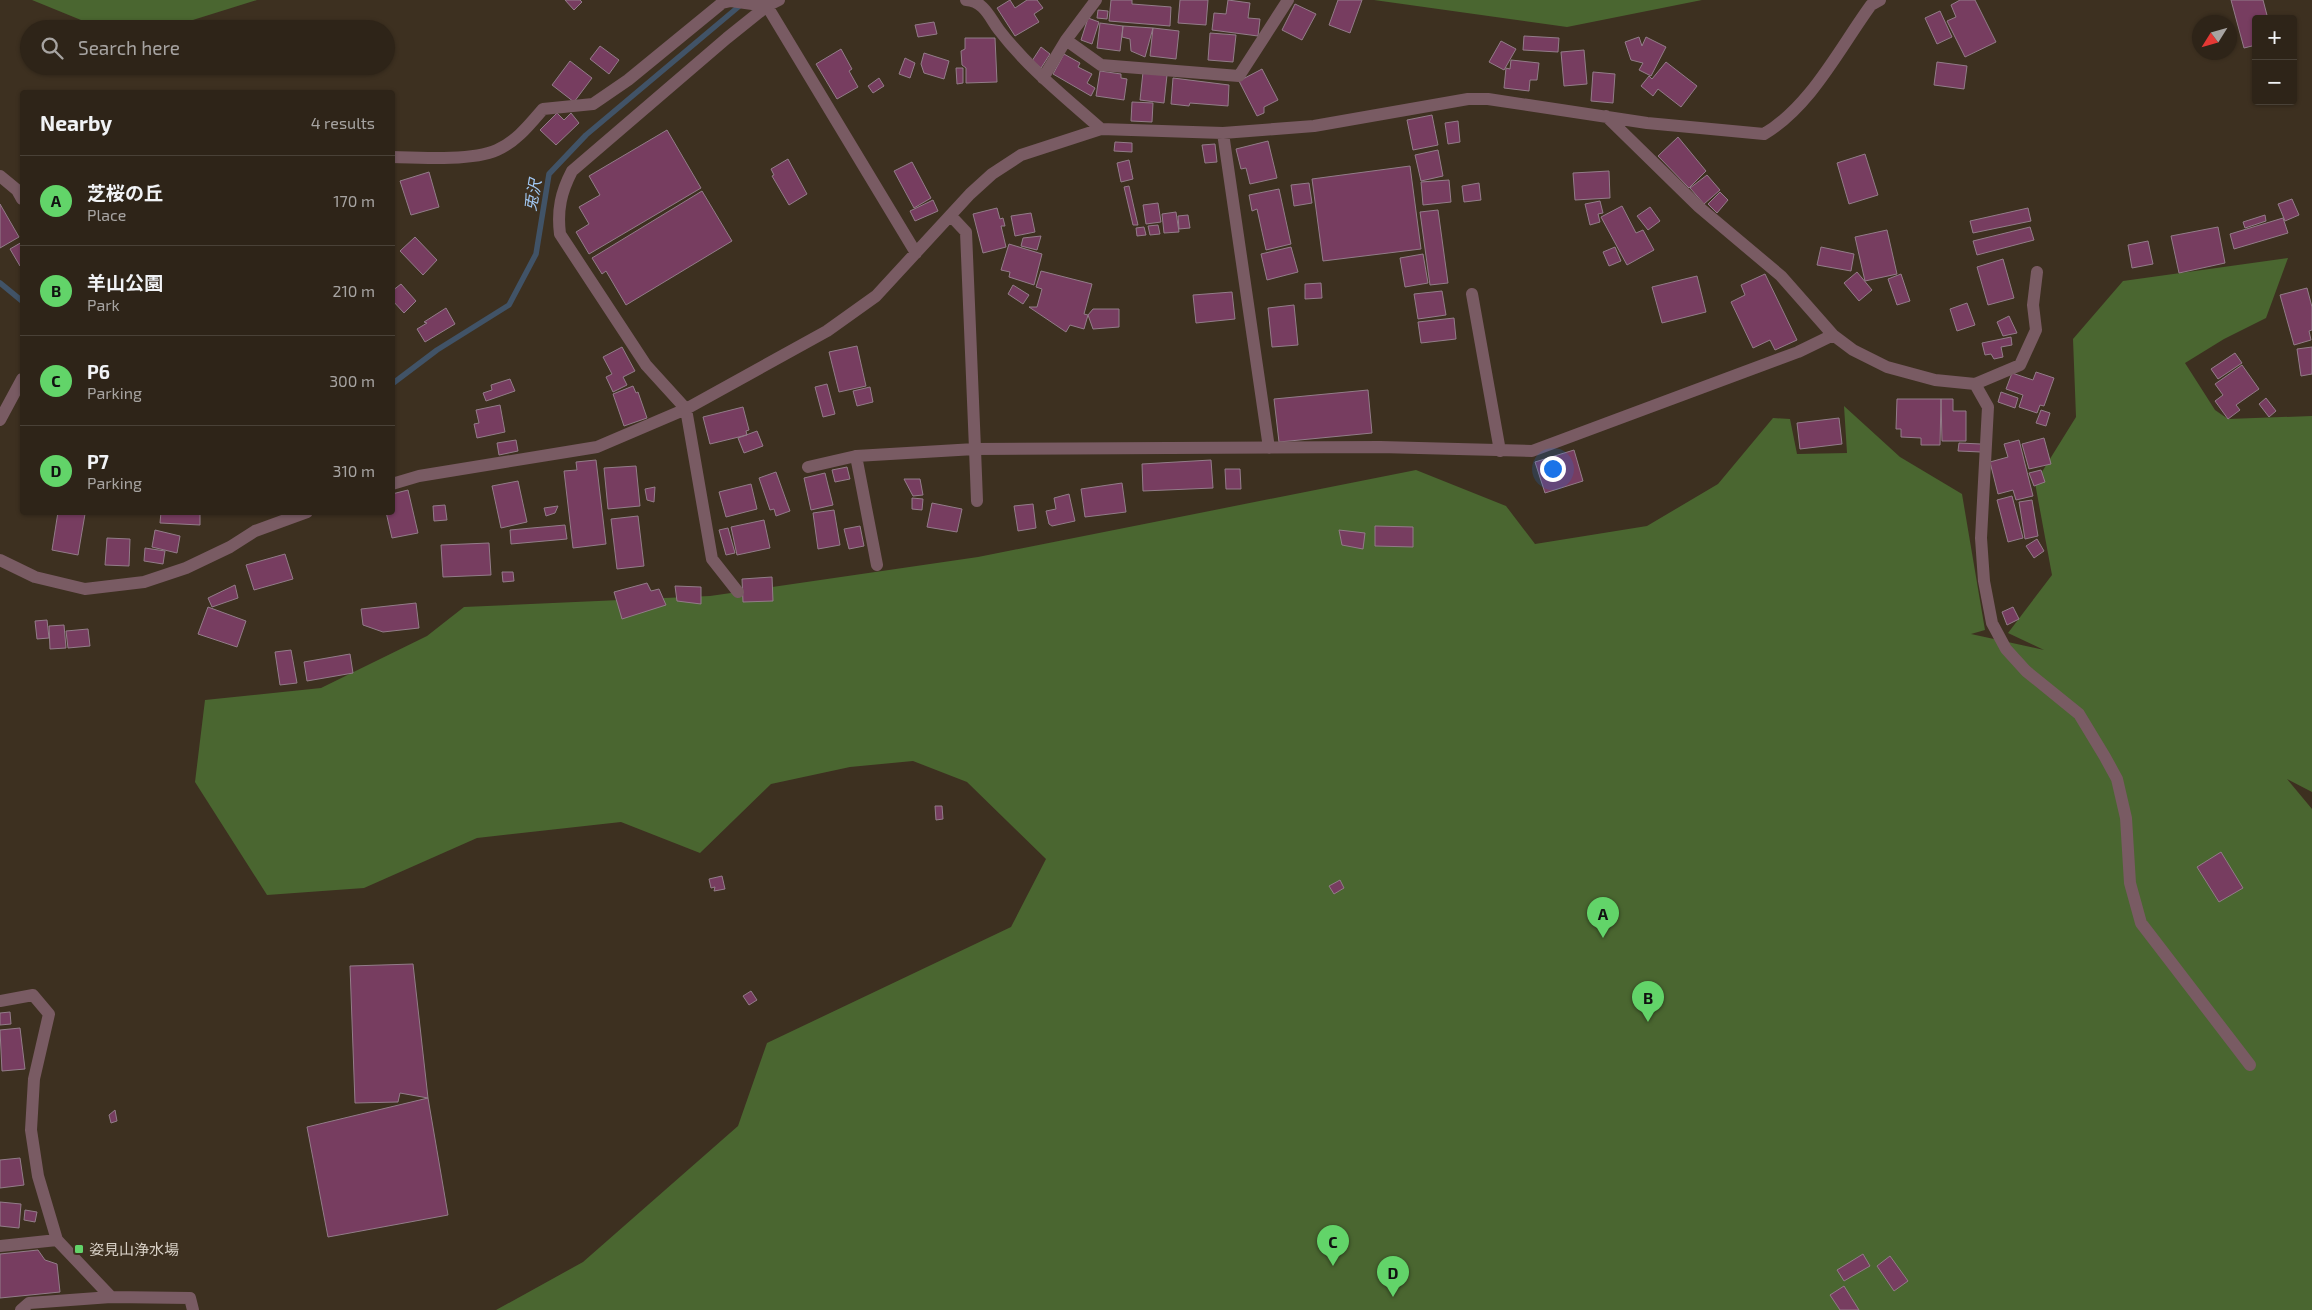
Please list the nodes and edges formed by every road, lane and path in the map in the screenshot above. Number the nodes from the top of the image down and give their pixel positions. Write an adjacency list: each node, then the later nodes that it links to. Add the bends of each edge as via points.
1 (779, 0): 6 (street)
2 (966, 0): 8 (street, via 984,8 1020,56)
3 (1096, 0): 7 (street)
4 (1288, 0): 7 (street, via 1239,76 1101,65)
5 (1880, 0): 9 (street, via 1871,6 1796,108 1764,134)
6 (767, 6): 12 (street, via 731,0 722,3 628,80 597,101 581,106 543,109 512,141 496,150 459,156); 16 (street); 22 (street, via 572,171 561,196 560,234 646,365)
7 (1066, 40): 8 (street)
8 (1043, 78): 10 (street)
9 (1606, 116): 11 (street, via 1468,99 1314,126); 19 (street, via 1699,207 1781,276)
10 (1101, 129): 11 (street); 15 (street, via 1020,154 992,174)
11 (1223, 133): 24 (street)
12 (395, 157)
13 (0, 176): 14 (street)
14 (20, 195)
15 (951, 216): 16 (street); 25 (street, via 966,232)
16 (916, 253): 22 (street, via 876,296 826,331)
17 (2037, 272): 21 (street, via 2033,305 2036,330 2020,365)
18 (1472, 294): 26 (street)
19 (1833, 335): 21 (street, via 1853,350 1887,367 1935,380); 26 (street, via 1798,352 1532,451)
20 (20, 383): 23 (street)
21 (1975, 384): 36 (street, via 1988,407 1981,538 1984,581 1992,623 2006,649 2026,671 2079,714 2105,757 2117,779 2126,818 2130,884 2141,923)
22 (686, 409): 29 (street, via 597,447 419,476); 34 (street, via 712,559)
23 (0, 420)
24 (1269, 448): 25 (street); 26 (street)
25 (975, 449): 27 (street); 30 (street)
26 (1500, 451)
27 (856, 456): 28 (street); 33 (street)
28 (808, 467)
29 (395, 483)
30 (977, 501)
31 (299, 515): 32 (street, via 255,531 186,568 144,582 85,589 35,577)
32 (0, 560)
33 (877, 565)
34 (738, 592)
35 (0, 1000): 37 (street, via 33,995 49,1014 34,1079 31,1130 38,1176)
36 (2250, 1065)
37 (57, 1240): 38 (street); 39 (street)
38 (0, 1246)
39 (111, 1297): 40 (street, via 30,1303); 41 (street, via 190,1298)
40 (21, 1310)
41 (193, 1310)

